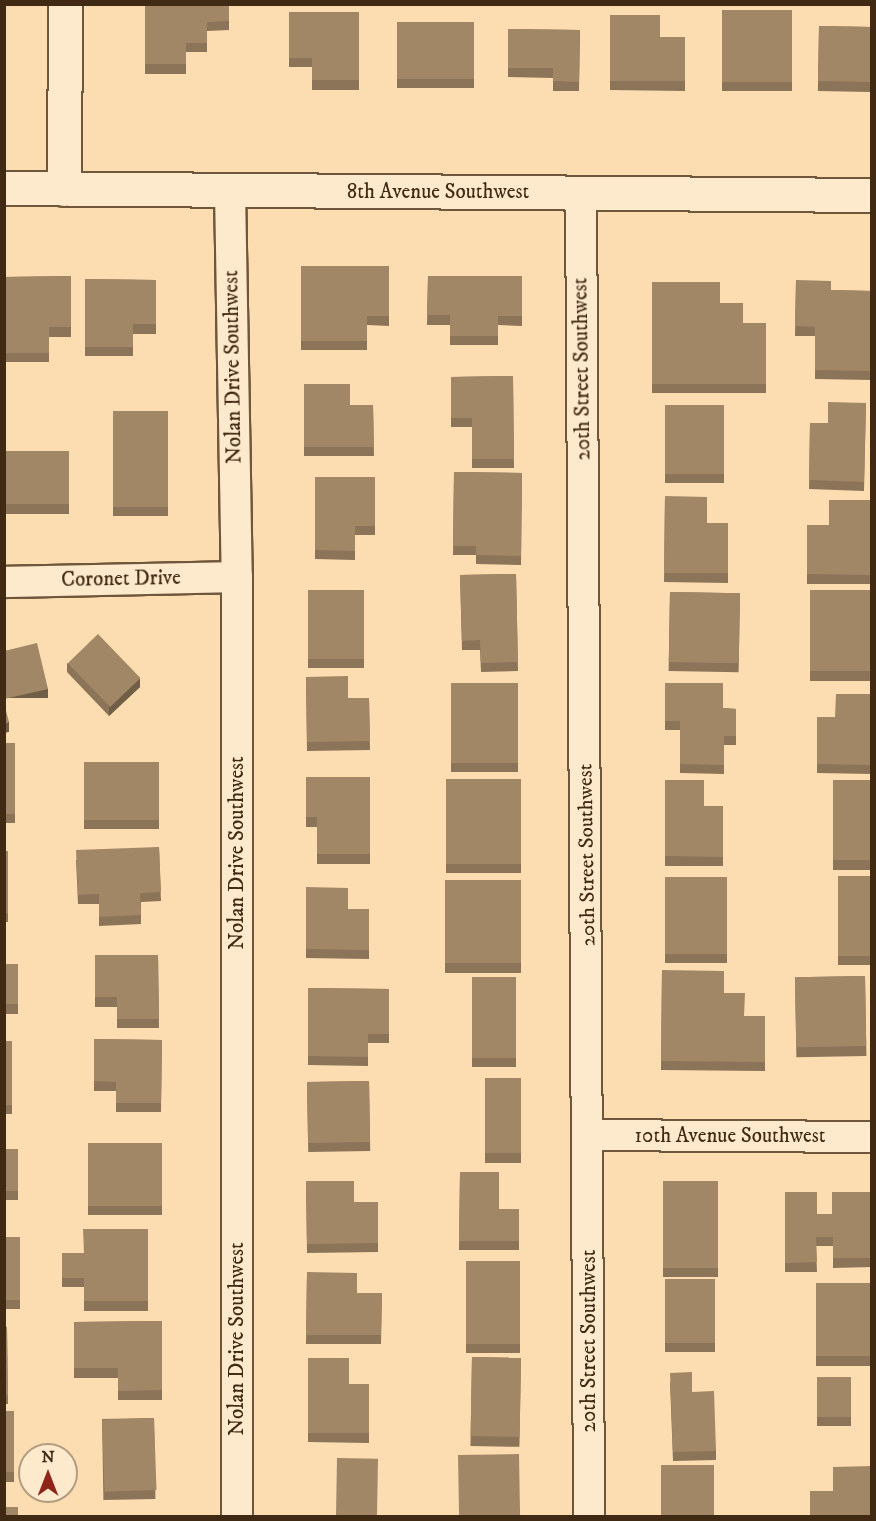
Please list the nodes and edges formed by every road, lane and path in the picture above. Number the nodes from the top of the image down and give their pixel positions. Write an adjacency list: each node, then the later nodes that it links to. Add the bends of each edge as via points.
1 (65, 4): 3 (street)
2 (4, 188): 3 (street, 8th Avenue Southwest)
3 (63, 189): 4 (street, 8th Avenue Southwest)
4 (230, 190): 5 (street, 8th Avenue Southwest); 7 (street, Nolan Drive Southwest)
5 (581, 193): 6 (street, 8th Avenue Southwest); 9 (street, 20th Street Southwest)
6 (872, 195)
7 (237, 577): 8 (street, Coronet Drive); 11 (street, Nolan Drive Southwest)
8 (4, 582)
9 (589, 1136): 10 (street, 10th Avenue Southwest); 12 (street, 20th Street Southwest)
10 (872, 1137)
11 (237, 1516)
12 (589, 1516)

